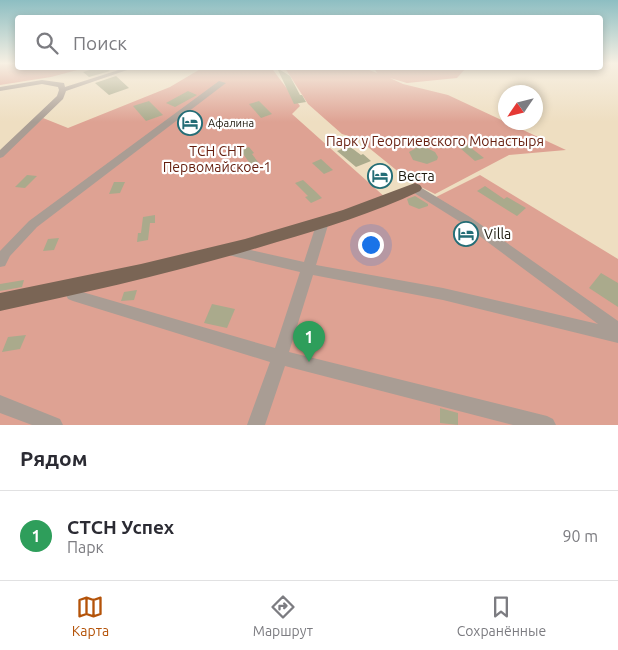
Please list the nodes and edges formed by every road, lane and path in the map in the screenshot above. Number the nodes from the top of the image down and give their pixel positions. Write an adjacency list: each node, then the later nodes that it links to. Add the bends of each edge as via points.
1 (37, 83): 5 (street)
2 (46, 83): 6 (street, via 61,86)
3 (84, 83): 6 (street)
4 (222, 83): 11 (street, via 33,224)
5 (0, 89)
6 (62, 90): 7 (street, via 60,97)
7 (0, 155)
8 (415, 188): 9 (main road, via 390,200); 15 (street, via 466,220)
9 (323, 222): 10 (main road); 12 (street)
10 (228, 250): 12 (street); 13 (main road)
11 (0, 262)
12 (309, 269): 16 (street, via 443,294); 17 (street)
13 (72, 287): 14 (main road); 17 (street, via 73,295)
14 (0, 302)
15 (618, 330)
16 (618, 336)
17 (280, 357): 20 (street); 21 (street)
18 (0, 404): 19 (street)
19 (54, 425)
20 (256, 425)
21 (547, 425)

